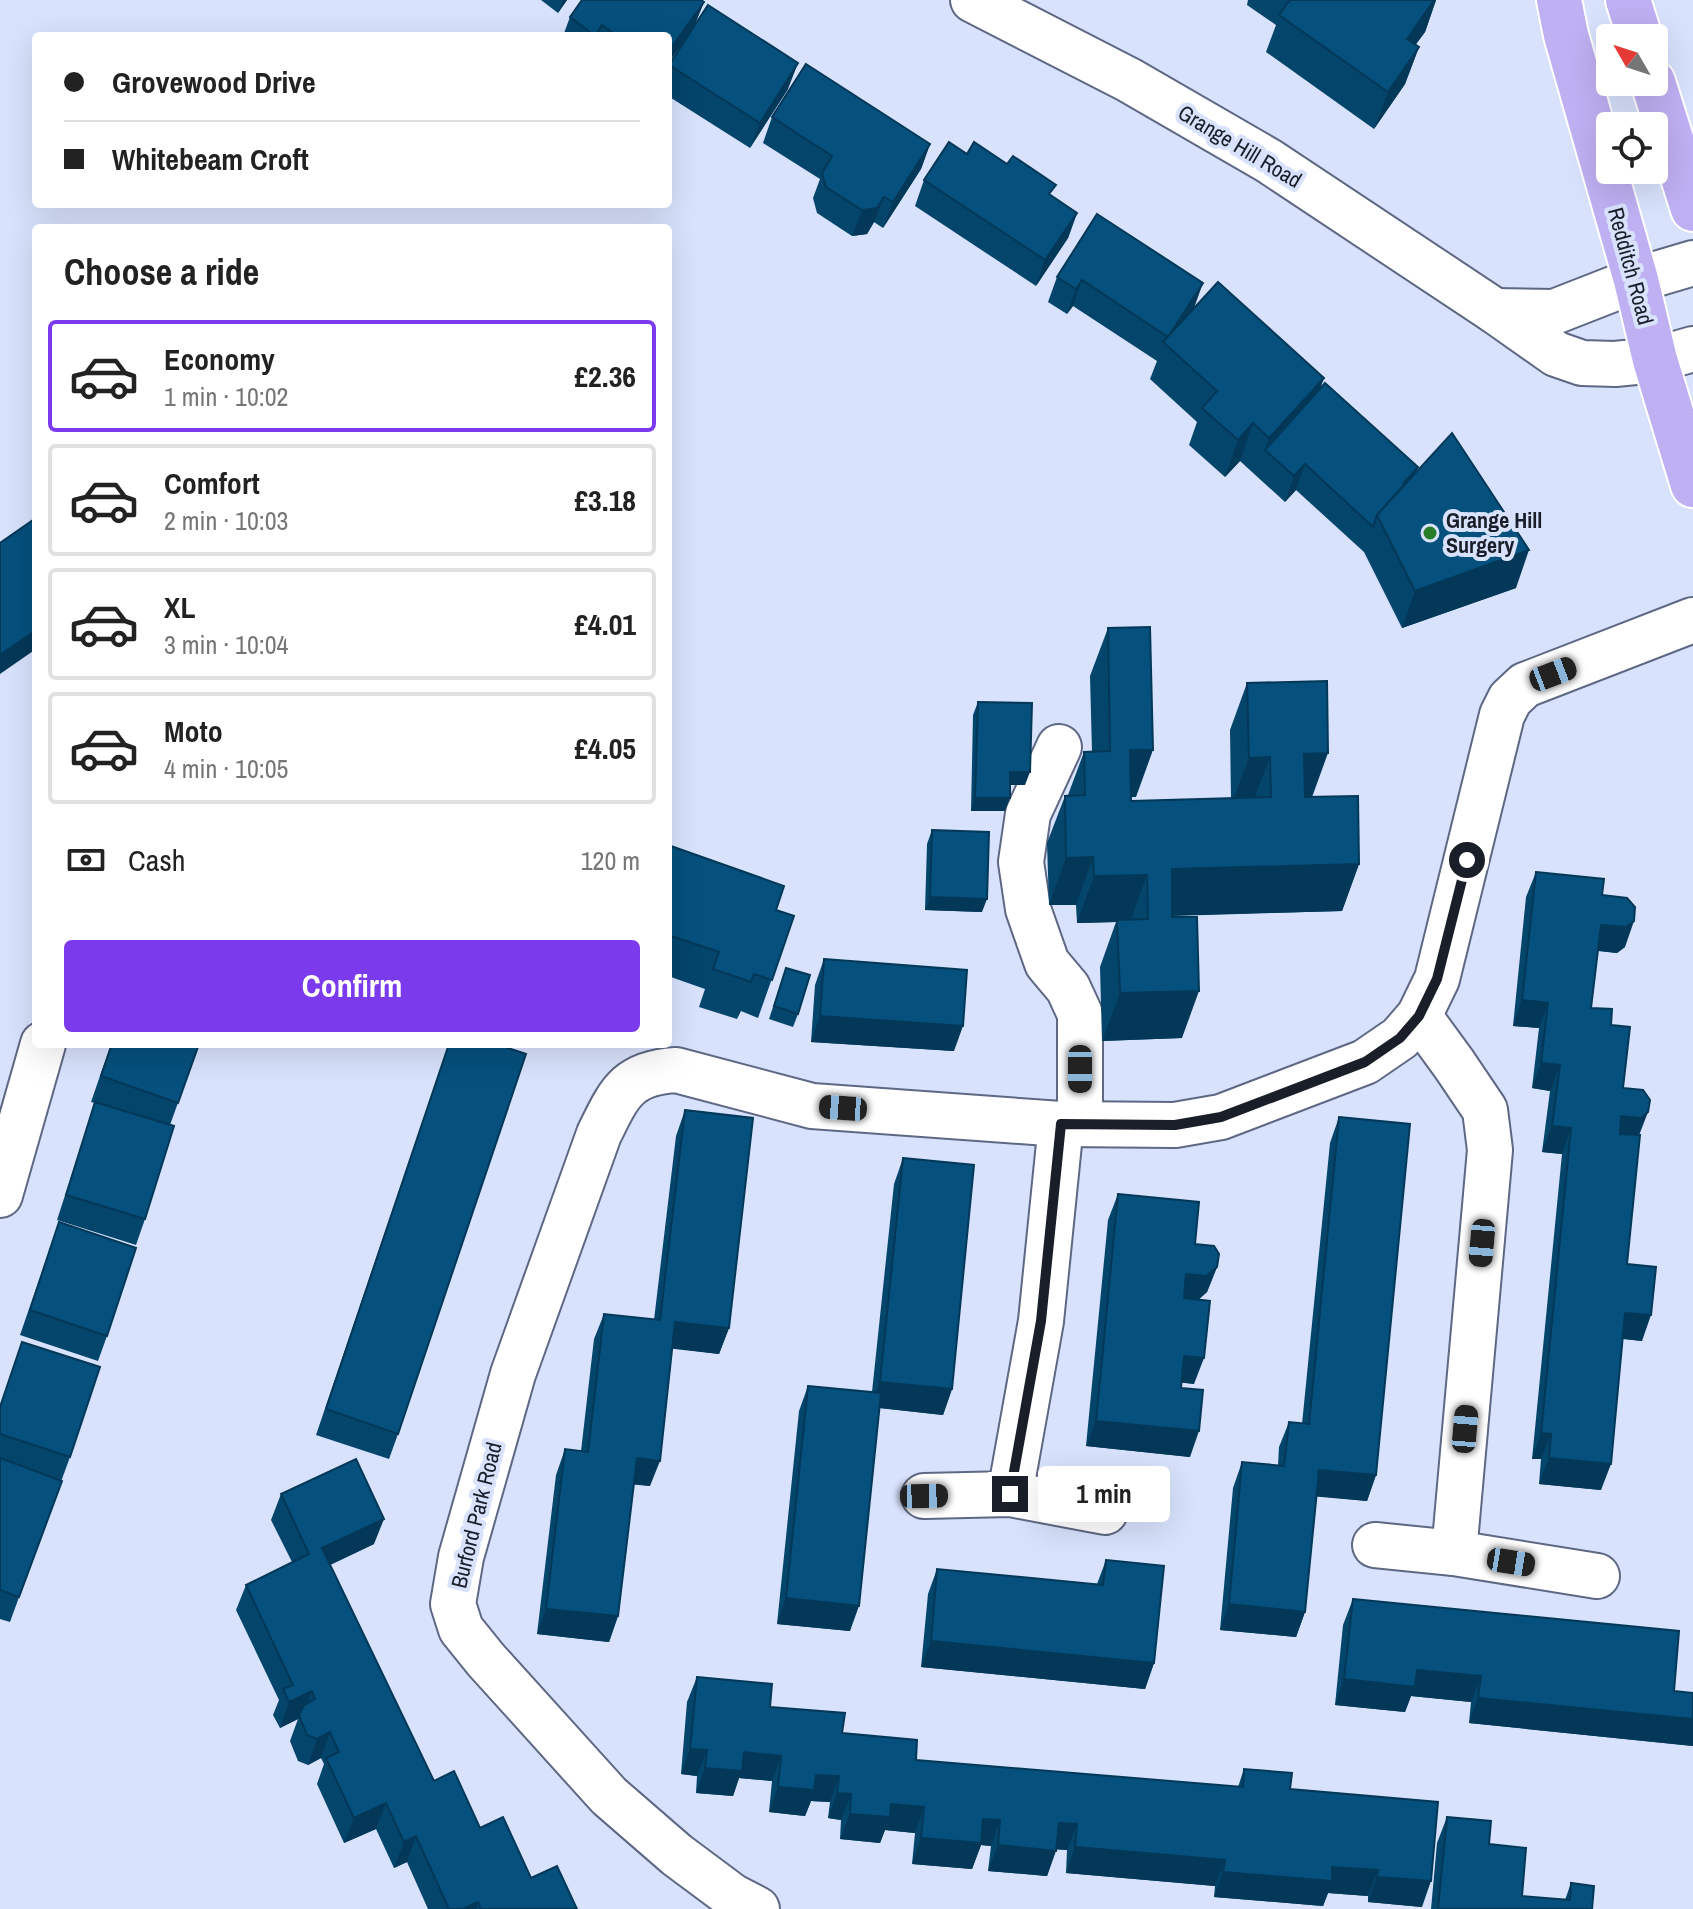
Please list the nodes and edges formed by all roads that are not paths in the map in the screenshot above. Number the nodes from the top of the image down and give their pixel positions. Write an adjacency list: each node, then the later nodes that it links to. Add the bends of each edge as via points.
1 (973, 0): 9 (street, Grange Hill Road, via 1129,80 1269,161)
2 (1559, 0): 8 (highway, Redditch Road)
3 (1628, 0): 4 (highway)
4 (1636, 24)
5 (1657, 96): 6 (highway)
6 (1693, 209)
7 (1693, 263): 8 (street)
8 (1636, 280): 9 (street, via 1554,312); 10 (highway, Redditch Road)
9 (1495, 311): 10 (street, Grange Hill Road, via 1556,354 1582,363 1615,364)
10 (1674, 354): 11 (highway, Redditch Road)
11 (1693, 485)
12 (1693, 620): 14 (street, via 1525,685 1510,699 1437,979)
13 (1059, 747): 16 (street, via 1028,814 1021,862 1028,909 1047,963 1068,988 1080,1014)
14 (1419, 1016): 16 (street, via 1400,1038 1365,1062 1221,1117 1175,1125); 22 (street, via 1485,1110 1490,1150)
15 (42, 1048): 17 (street)
16 (1070, 1124): 18 (street); 24 (street, Burford Park Road, via 812,1106 676,1070 654,1072 628,1085 599,1134 513,1374 461,1557 453,1604 461,1629 486,1660 609,1796 677,1855)
17 (0, 1195)
18 (1010, 1494): 19 (street); 20 (street)
19 (924, 1496)
20 (1105, 1512)
21 (1375, 1545): 22 (street)
22 (1454, 1553): 23 (street)
23 (1597, 1576)
24 (757, 1909)

